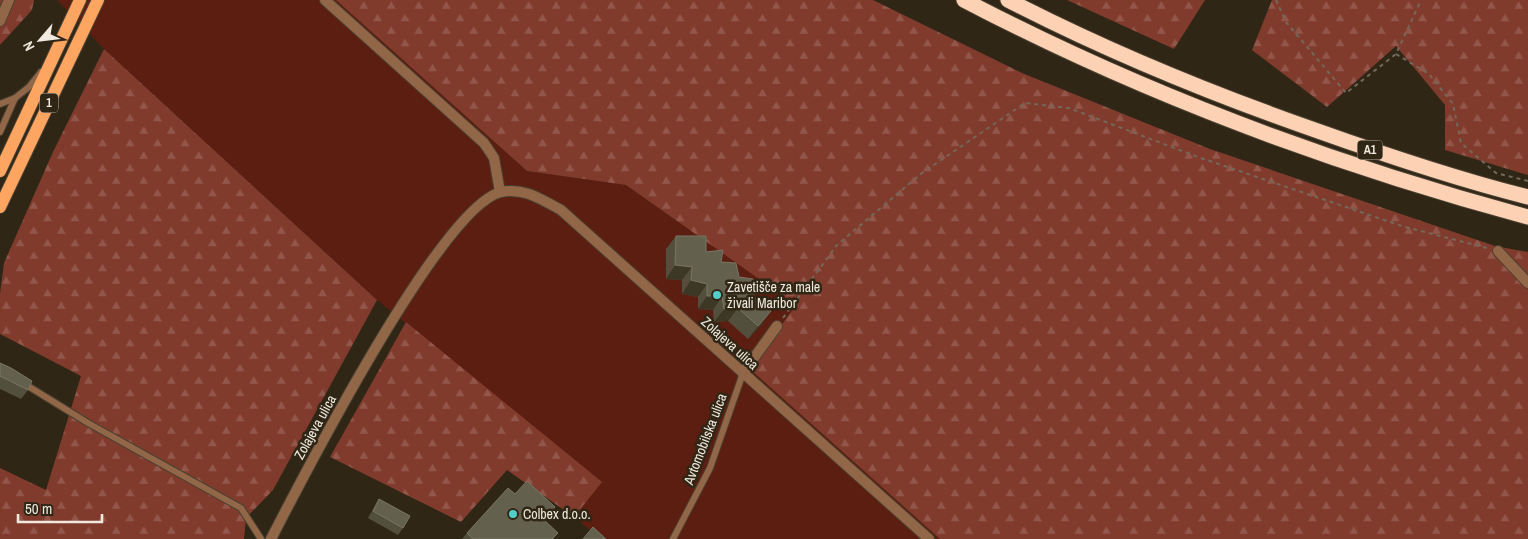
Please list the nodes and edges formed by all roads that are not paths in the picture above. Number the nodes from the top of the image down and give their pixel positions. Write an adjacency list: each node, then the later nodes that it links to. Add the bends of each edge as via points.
1 (9, 0): 7 (street)
2 (80, 0): 8 (main road, 1)
3 (98, 0): 15 (main road, 1)
4 (325, 0): 13 (street, via 484,143 494,158)
5 (964, 0): 16 (highway, A1, via 1130,81 1247,128 1412,185)
6 (1008, 0): 14 (highway, A1, via 1137,63 1215,95 1419,166)
7 (0, 21)
8 (57, 50): 9 (lane, via 29,87); 12 (main road, 1)
9 (15, 98): 10 (lane); 11 (lane)
10 (0, 104)
11 (0, 132)
12 (0, 171)
13 (500, 192): 20 (street, Zolajeva ulica, via 532,194 561,210); 23 (street, Zolajeva ulica, via 469,214 446,241 395,317 352,388)
14 (1528, 197)
15 (0, 207)
16 (1528, 217)
17 (1498, 251): 18 (street)
18 (1528, 283)
19 (777, 326): 20 (street)
20 (743, 373): 24 (lane, Avtomobilska ulica, via 710,468); 25 (street, Zolajeva ulica)
21 (15, 378): 22 (lane, via 88,423 241,508)
22 (261, 539)
23 (271, 539)
24 (673, 539)
25 (930, 539)

